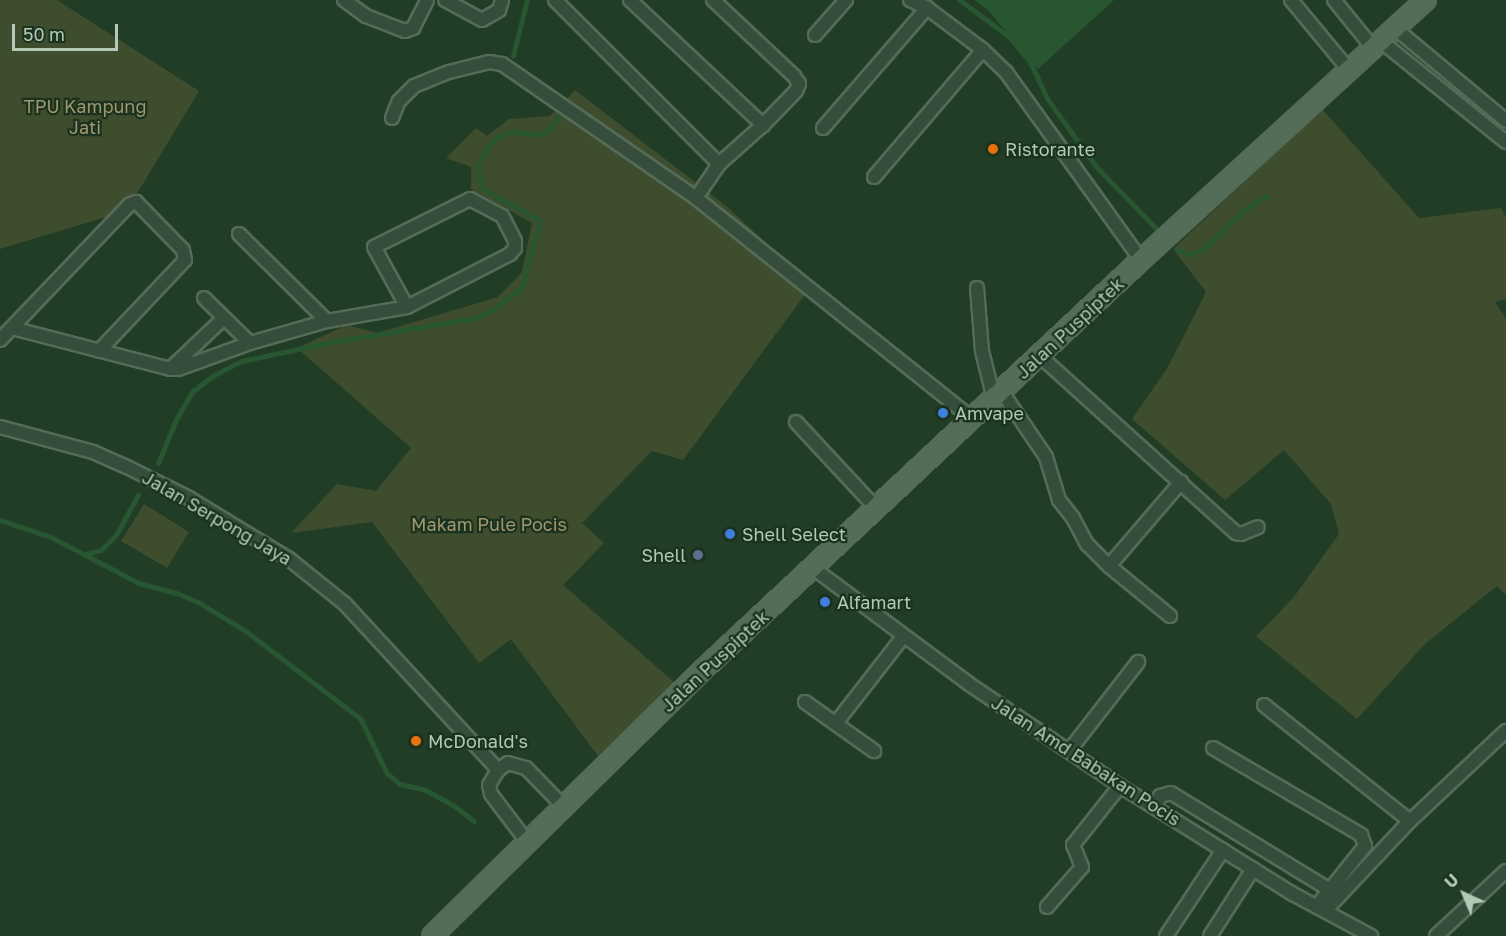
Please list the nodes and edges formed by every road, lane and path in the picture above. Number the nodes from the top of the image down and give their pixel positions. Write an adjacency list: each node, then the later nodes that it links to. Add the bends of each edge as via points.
1 (344, 0): 13 (street)
2 (427, 0): 13 (street, via 413,27 405,31 366,16)
3 (445, 0): 4 (street, via 482,20 498,10)
4 (502, 0)
5 (555, 0): 25 (street)
6 (630, 0): 22 (street)
7 (713, 0): 22 (street, via 797,80 796,91)
8 (846, 0): 16 (street)
9 (910, 0): 14 (street)
10 (1291, 0): 19 (street)
11 (1334, 0): 17 (street)
12 (1426, 0): 15 (main road, Jalan Puspiptek)
13 (359, 5)
14 (927, 8): 18 (street); 23 (street)
15 (1396, 29): 17 (main road, Jalan Puspiptek); 21 (street)
16 (815, 35)
17 (1378, 45): 19 (main road, Jalan Puspiptek); 24 (street)
18 (983, 50): 26 (street); 29 (street, via 1006,72)
19 (1349, 70): 29 (main road, Jalan Puspiptek)
20 (392, 118): 27 (street, via 399,101 414,87 449,72 489,62 502,64)
21 (1506, 121)
22 (763, 125): 25 (street)
23 (823, 128)
24 (1506, 142)
25 (719, 164): 27 (street)
26 (874, 177)
27 (696, 198): 42 (street)
28 (239, 234): 34 (street)
29 (1141, 261): 39 (main road, Jalan Puspiptek)
30 (977, 288): 41 (street, via 982,351)
31 (204, 298): 33 (street)
32 (407, 307): 32 (street, via 510,254 515,248 514,241 502,216 470,199 374,247); 34 (street)
33 (224, 318): 37 (street); 40 (street)
34 (327, 321): 37 (street)
35 (12, 328): 36 (street); 38 (street); 38 (street, via 136,202 183,250 185,260)
36 (0, 339)
37 (250, 343): 40 (street)
38 (99, 351): 40 (street)
39 (1041, 357): 41 (main road, Jalan Puspiptek); 45 (street)
40 (170, 369)
41 (998, 396): 42 (main road, Jalan Puspiptek); 48 (street, via 1046,457 1059,500 1087,544)
42 (973, 419): 46 (main road, Jalan Puspiptek)
43 (796, 422): 46 (street)
44 (0, 427): 60 (street, Jalan Serpong Jaya, via 93,452 125,466 189,498 289,559 345,604)
45 (1181, 482): 47 (street, via 1236,533); 48 (street)
46 (876, 508): 49 (main road, Jalan Puspiptek)
47 (1258, 527)
48 (1109, 566): 50 (street)
49 (813, 568): 51 (street, Jalan Amd Babakan Pocis); 63 (main road, Jalan Puspiptek)
50 (1170, 616)
51 (903, 637): 55 (street); 59 (street, Jalan Amd Babakan Pocis)
52 (1138, 662): 59 (street)
53 (805, 702): 55 (street)
54 (1264, 705): 64 (street)
55 (836, 723): 58 (street)
56 (1506, 731): 64 (street)
57 (1213, 748): 69 (street, via 1361,835 1365,846)
58 (874, 751)
59 (1069, 751): 61 (street, Jalan Amd Babakan Pocis)
60 (498, 770): 63 (street, via 508,763 526,768); 65 (street, via 489,785 491,794)
61 (1120, 786): 62 (street, Jalan Amd Babakan Pocis); 70 (street, via 1073,845 1082,867)
62 (1155, 806): 66 (street, Jalan Amd Babakan Pocis); 69 (street, via 1160,796 1171,793)
63 (564, 807): 65 (main road, Jalan Puspiptek)
64 (1410, 820): 71 (street)
65 (528, 843): 72 (main road, Jalan Puspiptek)
66 (1223, 850): 67 (street, Jalan Amd Babakan Pocis); 73 (street)
67 (1253, 869): 71 (street, Jalan Amd Babakan Pocis); 74 (street)
68 (1506, 871): 76 (street)
69 (1330, 890): 71 (street)
70 (1047, 907)
71 (1321, 908): 75 (street, Jalan Amd Babakan Pocis)
72 (432, 936)
73 (1166, 936)
74 (1210, 936)
75 (1371, 936)
76 (1436, 936)

